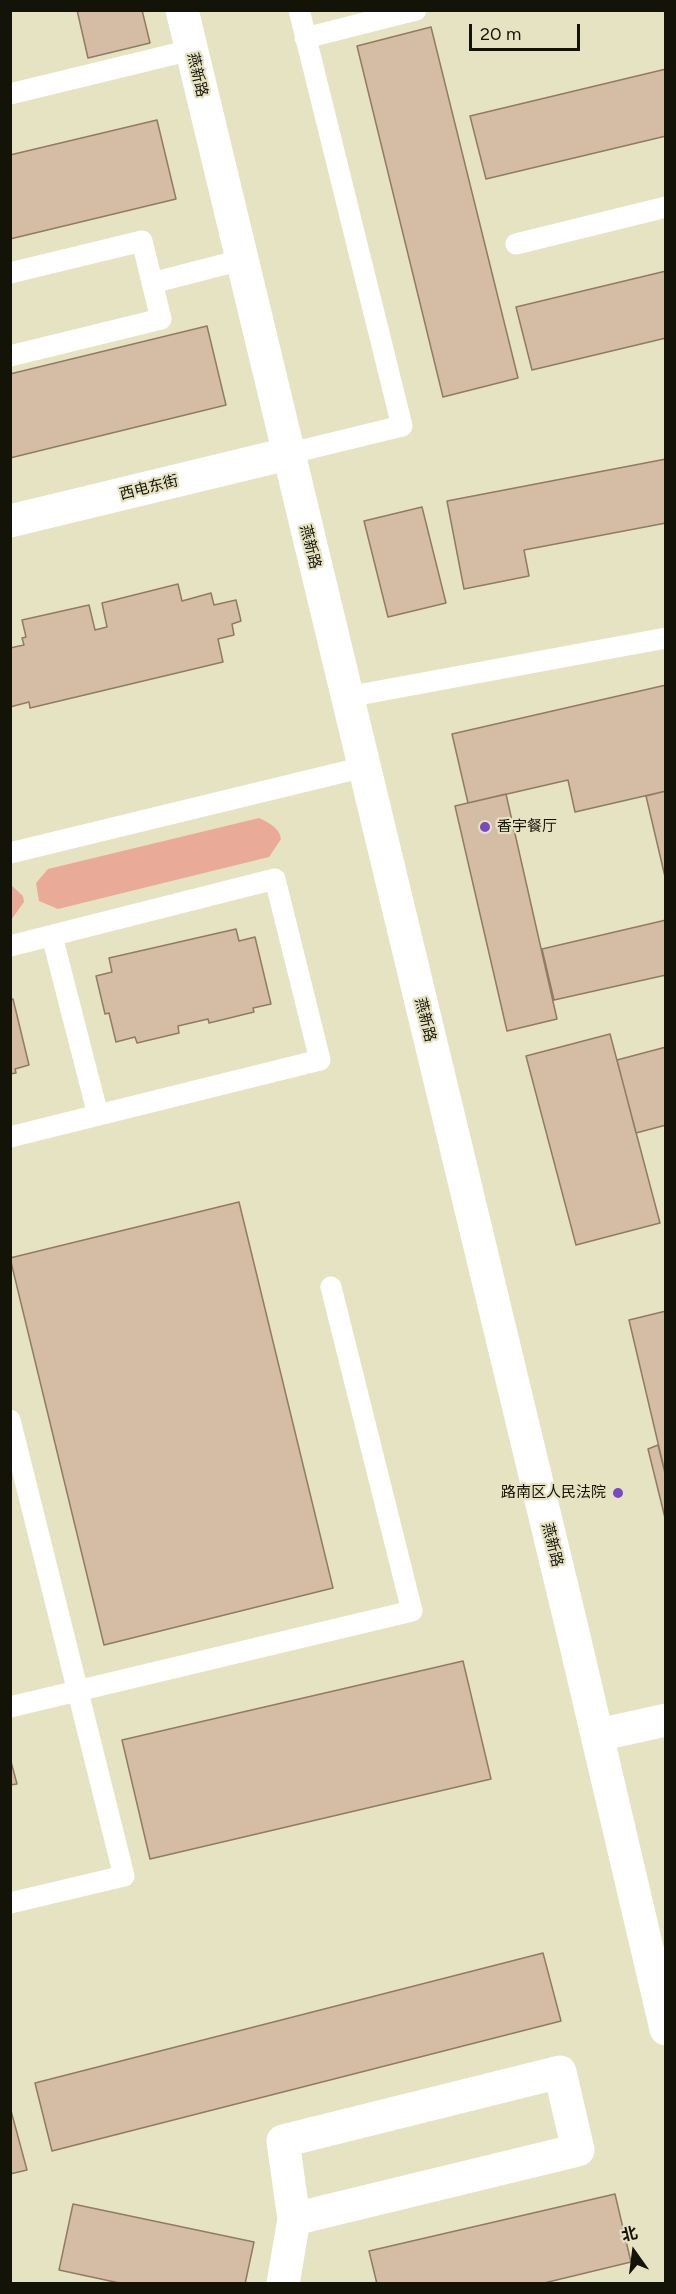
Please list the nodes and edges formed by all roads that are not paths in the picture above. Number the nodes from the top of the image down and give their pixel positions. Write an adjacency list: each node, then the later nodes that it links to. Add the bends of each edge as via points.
1 (182, 10): 5 (street, 燕新路)
2 (298, 10): 4 (lane)
3 (416, 10): 4 (lane)
4 (305, 38): 13 (lane, via 402,426)
5 (191, 50): 6 (lane); 9 (street, 燕新路)
6 (10, 94)
7 (666, 207): 8 (lane)
8 (516, 244)
9 (241, 260): 11 (lane); 13 (street, 燕新路)
10 (10, 273): 11 (lane, via 142,241)
11 (152, 282): 12 (lane, via 161,319)
12 (10, 356)
13 (287, 454): 14 (street, 西电东街); 16 (street, 燕新路)
14 (10, 522)
15 (666, 638): 16 (lane)
16 (347, 697): 17 (street, 燕新路)
17 (364, 767): 18 (lane); 28 (street, 燕新路)
18 (11, 850)
19 (52, 936): 20 (lane); 21 (lane); 21 (lane, via 274,879 320,1060)
20 (10, 946)
21 (98, 1115): 22 (lane)
22 (10, 1137)
23 (331, 1287): 25 (lane, via 412,1611)
24 (10, 1420): 25 (lane)
25 (77, 1691): 26 (lane); 29 (lane, via 124,1876)
26 (10, 1707)
27 (666, 1720): 28 (street)
28 (598, 1734): 30 (street, 燕新路)
29 (10, 1903)
30 (666, 2030)
31 (294, 2219): 31 (street, via 578,2150 560,2072 284,2141); 32 (street)
32 (283, 2283)

